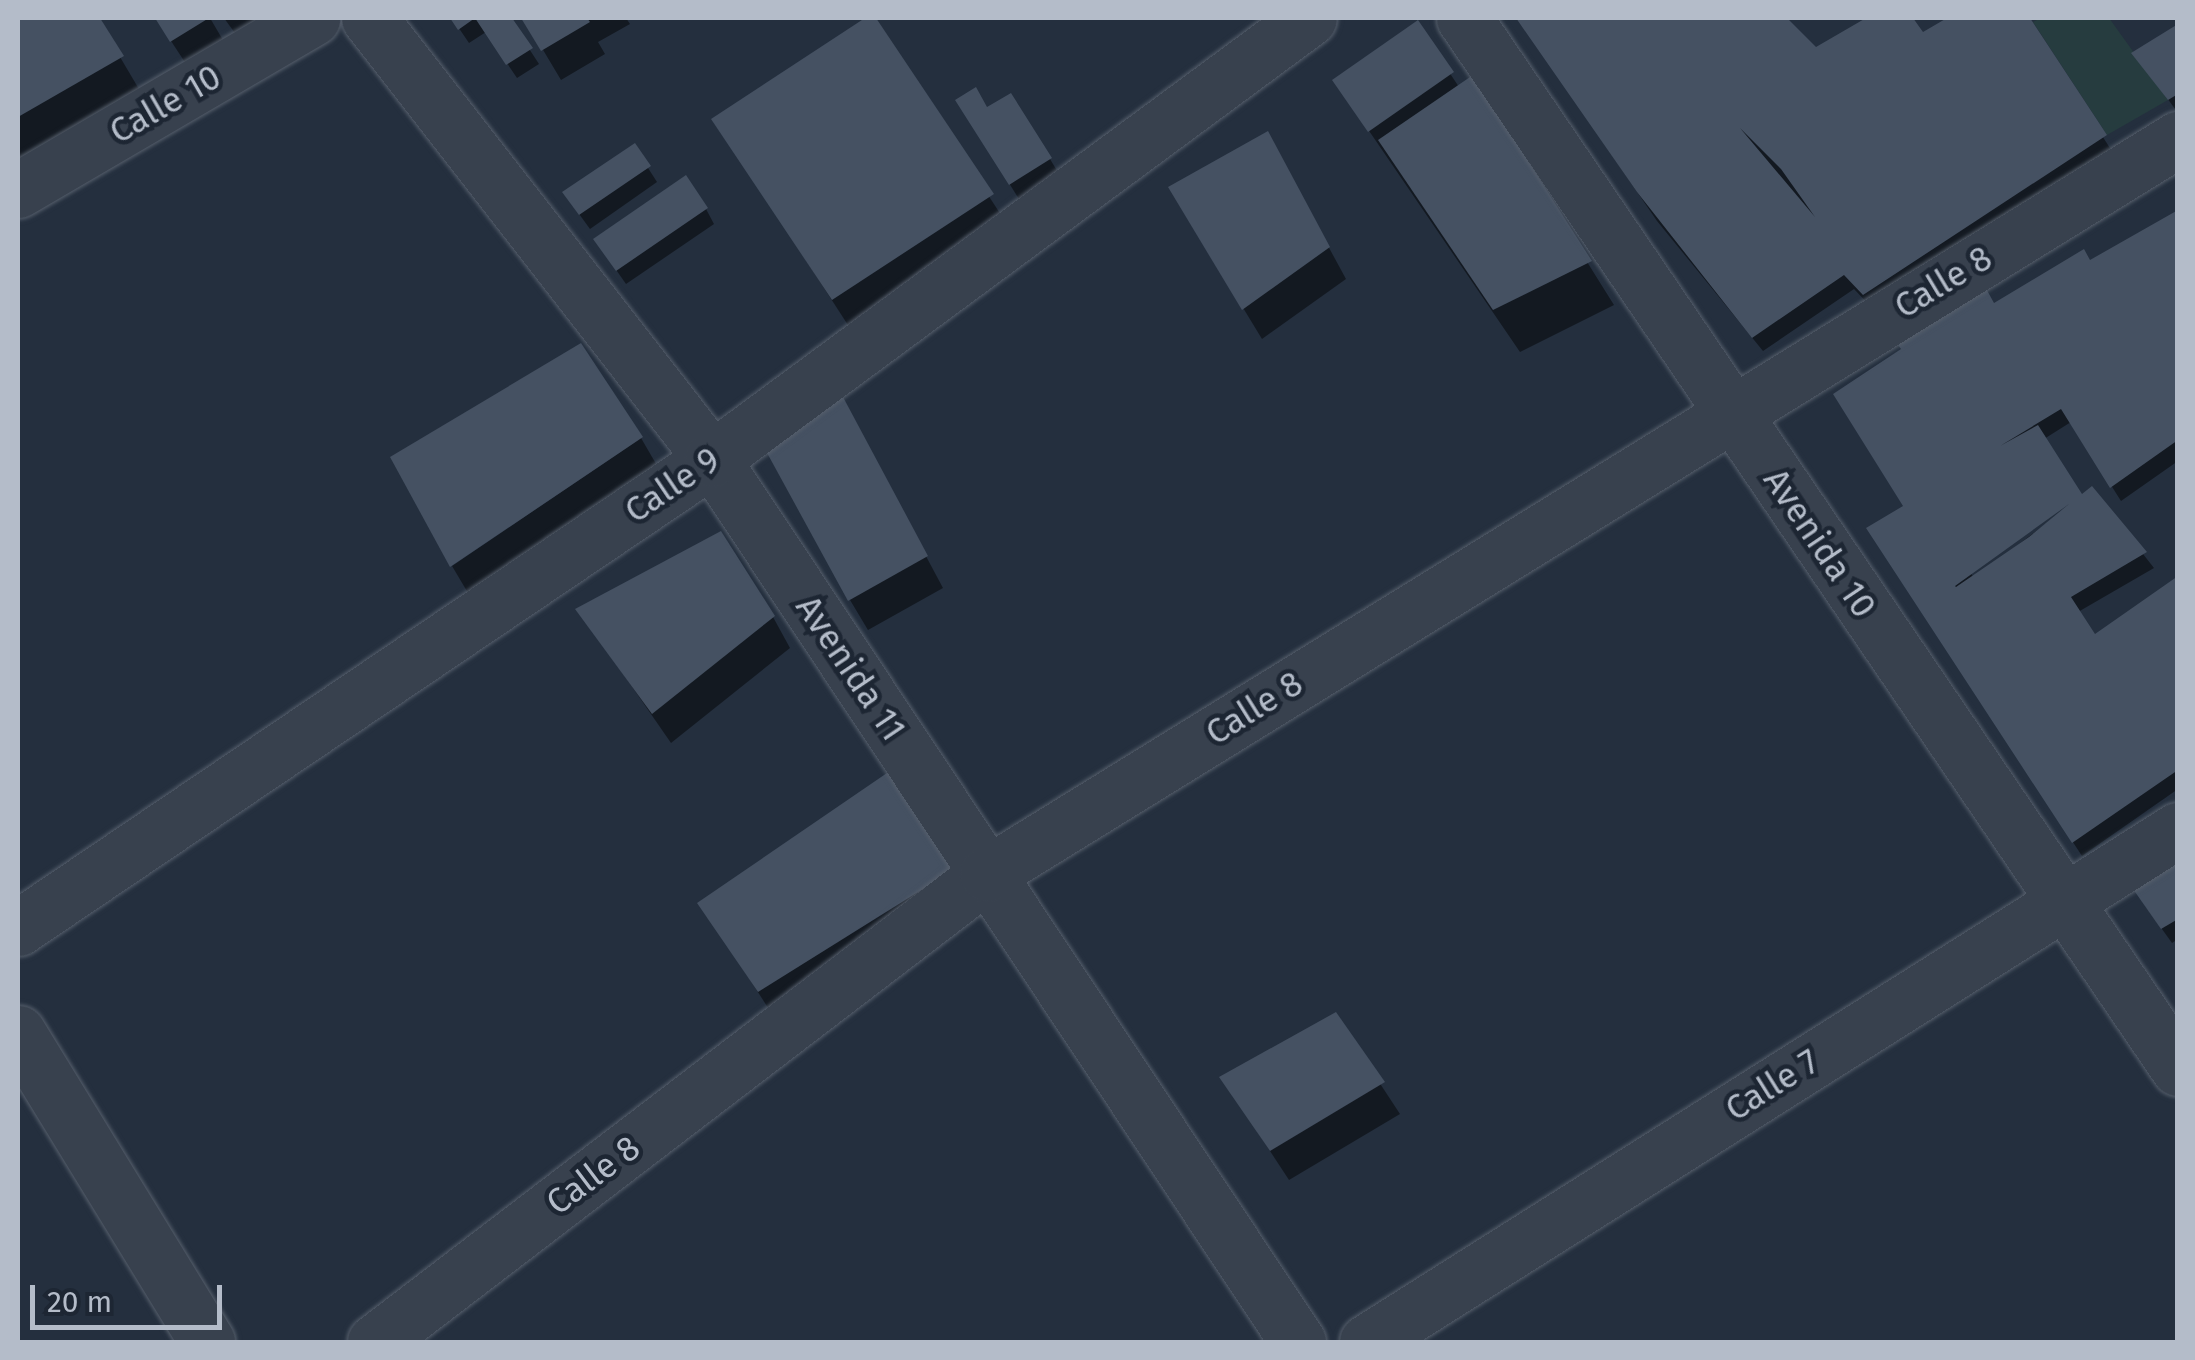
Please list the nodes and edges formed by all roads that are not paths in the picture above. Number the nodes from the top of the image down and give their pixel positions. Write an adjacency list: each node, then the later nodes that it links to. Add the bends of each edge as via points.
1 (312, 18): 6 (street, Calle 10)
2 (369, 18): 8 (street, Avenida 11)
3 (1309, 18): 8 (street, Calle 9)
4 (1464, 18): 7 (street, Avenida 10)
5 (2178, 139): 7 (street, Calle 8)
6 (18, 190)
7 (1731, 411): 10 (street, Calle 8); 11 (street, Avenida 10)
8 (712, 459): 10 (street, Avenida 11); 12 (street, Calle 9)
9 (2178, 830): 11 (street, Calle 7)
10 (987, 874): 16 (street, Calle 8); 17 (street, Avenida 11)
11 (2064, 900): 14 (street, Avenida 10); 18 (street, Calle 7)
12 (18, 928)
13 (18, 1033): 15 (street)
14 (2178, 1068)
15 (207, 1342)
16 (375, 1342)
17 (1298, 1342)
18 (1367, 1342)

